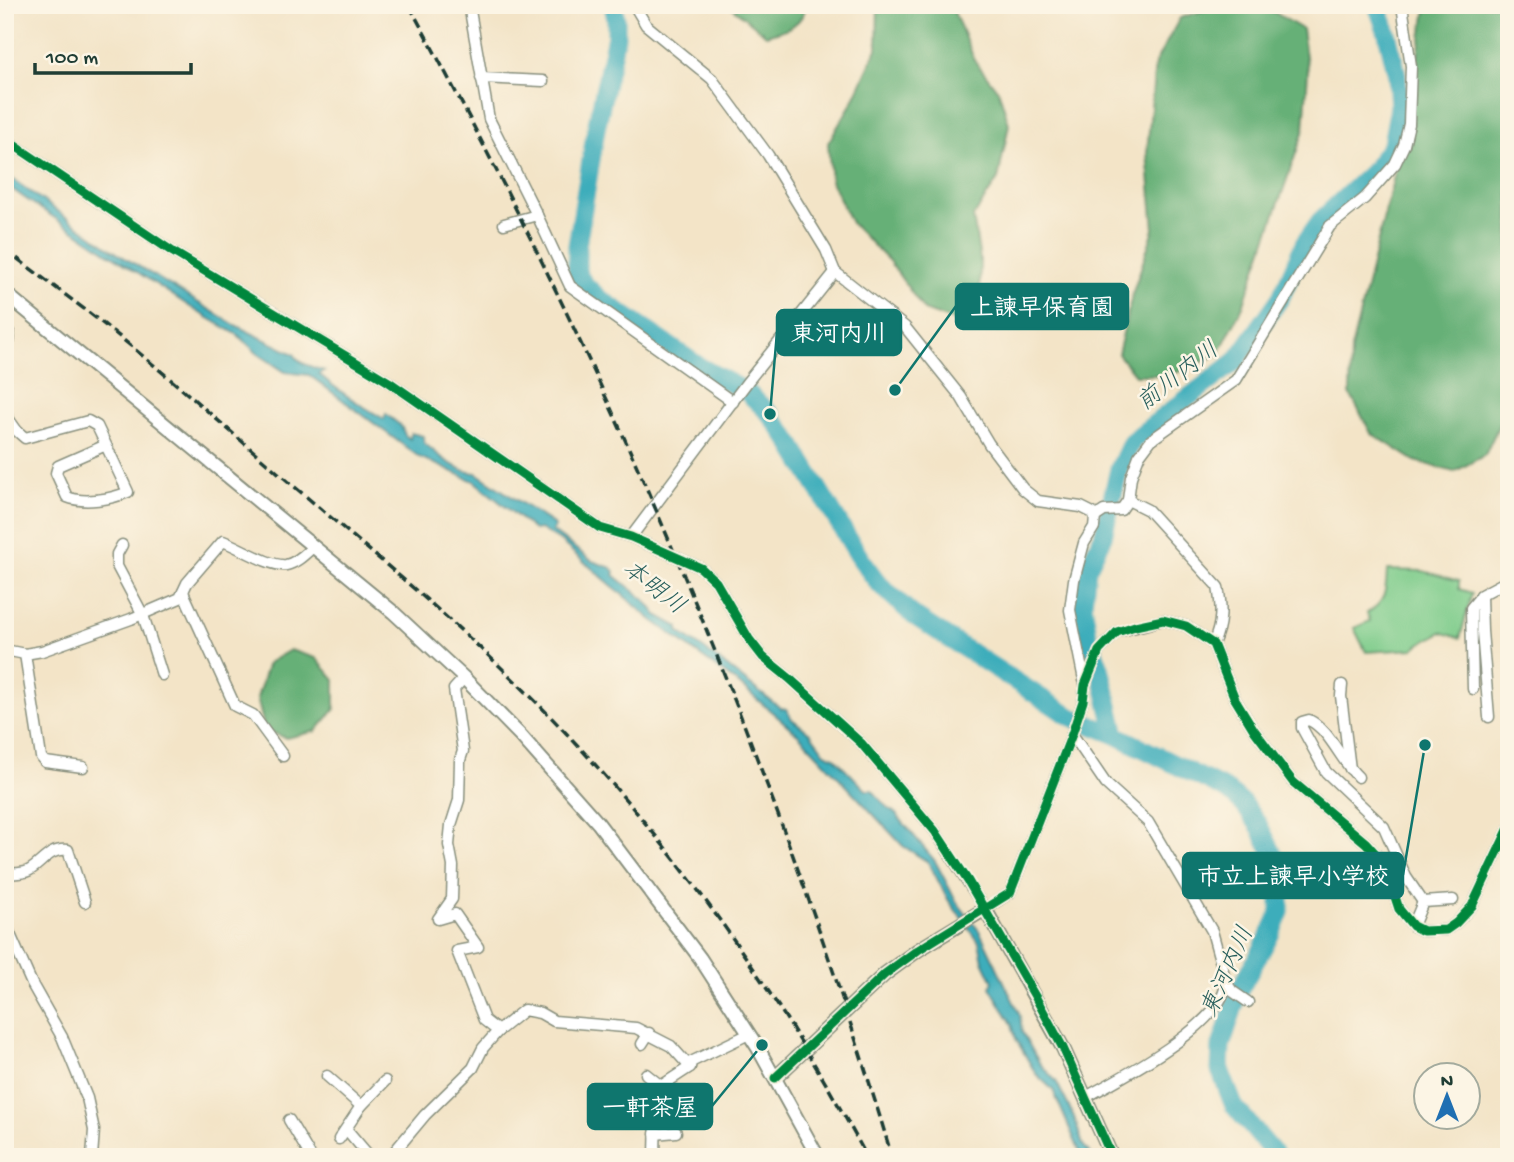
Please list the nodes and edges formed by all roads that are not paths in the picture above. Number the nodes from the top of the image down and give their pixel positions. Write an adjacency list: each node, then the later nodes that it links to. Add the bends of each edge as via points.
1 (468, 5): 4 (street)
2 (634, 5): 9 (street, via 646,25 712,79 746,123 826,250)
3 (1402, 5): 16 (street, via 1410,66 1409,124 1395,164 1365,198 1330,226 1236,380 1151,440 1139,456)
4 (481, 78): 5 (street); 7 (street, via 489,119)
5 (543, 81)
6 (5, 139): 18 (street, via 173,252 389,382 600,528)
7 (537, 215): 8 (street); 13 (street, via 570,286)
8 (505, 224)
9 (835, 272): 13 (street); 17 (street, via 905,327 961,397 1023,489 1038,501)
10 (5, 293): 20 (street)
11 (5, 326): 12 (street, via 10,343)
12 (5, 353)
13 (736, 398): 18 (street)
14 (5, 414): 15 (street, via 25,438 88,421 97,426)
15 (106, 445): 15 (street, via 128,492 106,498 67,497 56,473 58,466)
16 (1128, 500): 17 (street, via 1121,510); 25 (street, via 1148,510 1218,587 1221,627)
17 (1099, 514): 30 (street, via 1084,543 1070,610)
18 (631, 537): 42 (street, via 701,569 716,582 762,657 861,743 935,831)
19 (122, 545): 24 (street, via 117,566)
20 (314, 546): 22 (street, via 285,565 223,541); 29 (street)
21 (1509, 580): 23 (street)
22 (183, 592): 24 (street, via 180,598); 35 (street, via 235,706 253,715)
23 (1482, 595): 32 (street, via 1471,608); 33 (street)
24 (143, 615): 27 (street); 28 (street)
25 (1213, 644): 30 (street, via 1186,625 1163,621 1135,625 1117,632 1098,651); 44 (street, via 1254,730 1293,782 1384,863 1399,909)
26 (5, 650): 27 (street)
27 (25, 654): 36 (street, via 41,757 45,762)
28 (162, 675)
29 (464, 678): 48 (street, via 454,689 463,751 449,845 452,899 438,919 456,914 478,947 457,951 484,1020); 51 (street, via 598,823 700,958)
30 (1085, 685): 34 (street)
31 (1342, 685): 41 (street, via 1354,773 1318,724 1309,720 1302,722 1302,728 1326,772 1384,827 1406,877)
32 (1473, 689)
33 (1489, 717)
34 (1073, 730): 42 (street, via 1010,893); 45 (street, via 1106,785 1148,822 1212,931)
35 (283, 755)
36 (83, 767)
37 (1509, 828): 44 (street, via 1472,906 1456,923 1446,930 1423,931)
38 (5, 874): 40 (street, via 29,871 41,859 68,850)
39 (1453, 900): 41 (street)
40 (85, 902)
41 (1423, 902): 44 (street)
42 (981, 912): 56 (street, via 885,974); 59 (street, via 1052,1028)
43 (5, 923): 66 (street, via 87,1098 94,1130)
44 (1413, 926)
45 (1229, 987): 46 (street); 59 (street, via 1187,1037)
46 (1248, 1002)
47 (636, 1028): 48 (street, via 554,1021 524,1010); 49 (street); 50 (street)
48 (498, 1031): 69 (street, via 473,1068)
49 (610, 1031)
50 (649, 1033): 52 (street); 53 (street, via 671,1046)
51 (749, 1034): 53 (street, via 691,1062); 56 (street)
52 (642, 1044)
53 (690, 1067): 58 (street)
54 (646, 1074): 58 (street)
55 (327, 1076): 60 (street)
56 (775, 1078): 71 (street)
57 (384, 1080): 60 (street)
58 (661, 1086): 64 (street)
59 (1086, 1097): 72 (street)
60 (361, 1106): 62 (street)
61 (289, 1119): 67 (street)
62 (347, 1130): 65 (street); 68 (street)
63 (676, 1132): 64 (street)
64 (654, 1134): 70 (street)
65 (340, 1139)
66 (92, 1157)
67 (311, 1157)
68 (370, 1157)
69 (390, 1157)
70 (655, 1157)
71 (818, 1157)
72 (1112, 1157)

